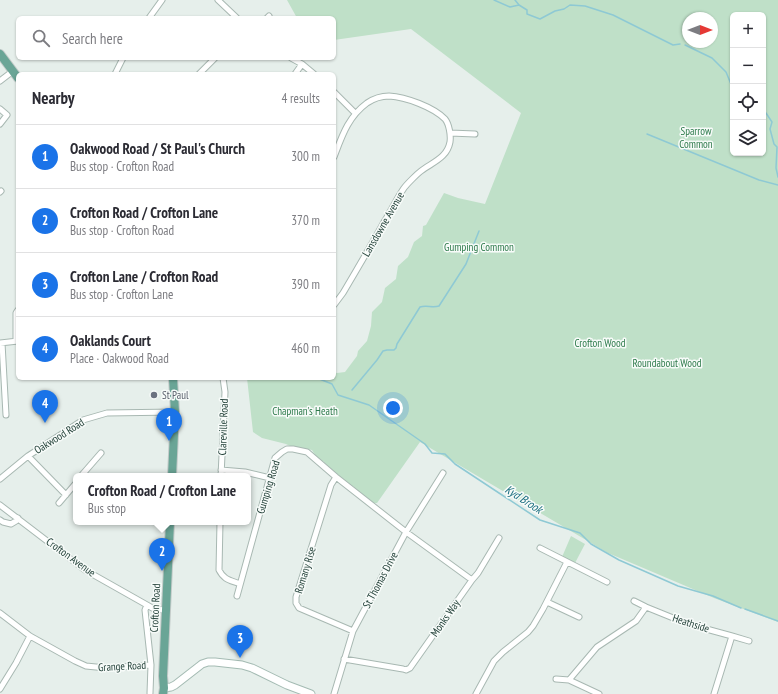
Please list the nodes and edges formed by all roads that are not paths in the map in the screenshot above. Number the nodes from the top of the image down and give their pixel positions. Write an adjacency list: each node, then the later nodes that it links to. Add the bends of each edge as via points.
1 (162, 0): 3 (street)
2 (218, 0): 4 (street)
3 (150, 16)
4 (235, 16)
5 (0, 54): 14 (main road)
6 (122, 60): 10 (street)
7 (213, 60): 11 (street)
8 (295, 60): 9 (street)
9 (302, 64): 12 (street); 13 (street)
10 (116, 72)
11 (201, 72)
12 (296, 72)
13 (312, 72)
14 (16, 75): 15 (street)
15 (0, 81)
16 (336, 94): 18 (street)
17 (0, 109): 19 (street, via 7,115)
18 (355, 113): 20 (street, via 368,102 378,98 389,96 406,99 420,103 445,119); 22 (street)
19 (0, 124)
20 (450, 133): 21 (street); 23 (street, Lansdowne Avenue, via 450,142 444,156 420,172 404,187)
21 (475, 134)
22 (336, 151)
23 (336, 302)
24 (16, 341): 25 (street)
25 (1, 343): 29 (street)
26 (173, 380): 28 (main road)
27 (223, 380): 34 (street, Clareville Road, via 225,392)
28 (175, 412): 31 (street, Oakwood Road, via 106,413 83,420); 33 (main road)
29 (6, 415)
30 (101, 453): 32 (street)
31 (28, 456): 40 (street, Oakwood Road); 42 (street)
32 (84, 473)
33 (172, 473)
34 (221, 473): 35 (street)
35 (249, 473)
36 (251, 473): 39 (street)
37 (443, 473): 49 (street, St Thomas Drive)
38 (336, 477): 39 (street, Gumping Road, via 307,452 287,449 275,458); 49 (street); 64 (street, Romany Rise, via 331,485 296,603 299,608)
39 (270, 478): 55 (street, Gumping Road)
40 (0, 479)
41 (73, 487): 42 (street)
42 (66, 495): 43 (street)
43 (59, 503)
44 (0, 504): 45 (street, Crofton Avenue)
45 (18, 518): 46 (street, via 11,524); 59 (street, Crofton Avenue, via 85,570)
46 (0, 520)
47 (170, 525): 61 (main road, Crofton Road)
48 (220, 525): 55 (street, via 219,570 226,579)
49 (406, 532): 53 (street); 64 (street, St Thomas Drive)
50 (499, 538): 53 (street)
51 (540, 548): 52 (street)
52 (567, 562): 54 (street); 58 (street)
53 (472, 580): 68 (street, Monks Way, via 410,668 403,670)
54 (607, 582)
55 (240, 584): 56 (street, Gumping Road)
56 (237, 596)
57 (634, 601): 60 (street, Heathside)
58 (547, 602): 63 (street); 77 (street, via 528,632 494,661)
59 (146, 605): 61 (street, Crofton Avenue); 69 (street, Grange Road)
60 (646, 607): 66 (street, Heathside, via 688,624); 71 (street, via 636,621 597,647)
61 (165, 610): 73 (main road, Crofton Road)
62 (0, 613): 65 (street, Grange Road)
63 (579, 617)
64 (353, 631): 68 (street, St Thomas Drive)
65 (30, 636): 69 (street, Grange Road, via 86,666 106,668); 72 (street)
66 (732, 636): 67 (street, Heathside); 79 (street)
67 (749, 641)
68 (344, 660): 76 (street, St Thomas Drive)
69 (151, 664): 74 (street)
70 (556, 679): 71 (street)
71 (569, 680): 78 (street)
72 (0, 689)
73 (164, 691): 75 (street, via 202,664 215,662 252,668)
74 (150, 693)
75 (311, 694)
76 (334, 694)
77 (476, 694)
78 (599, 694)
79 (714, 694)

